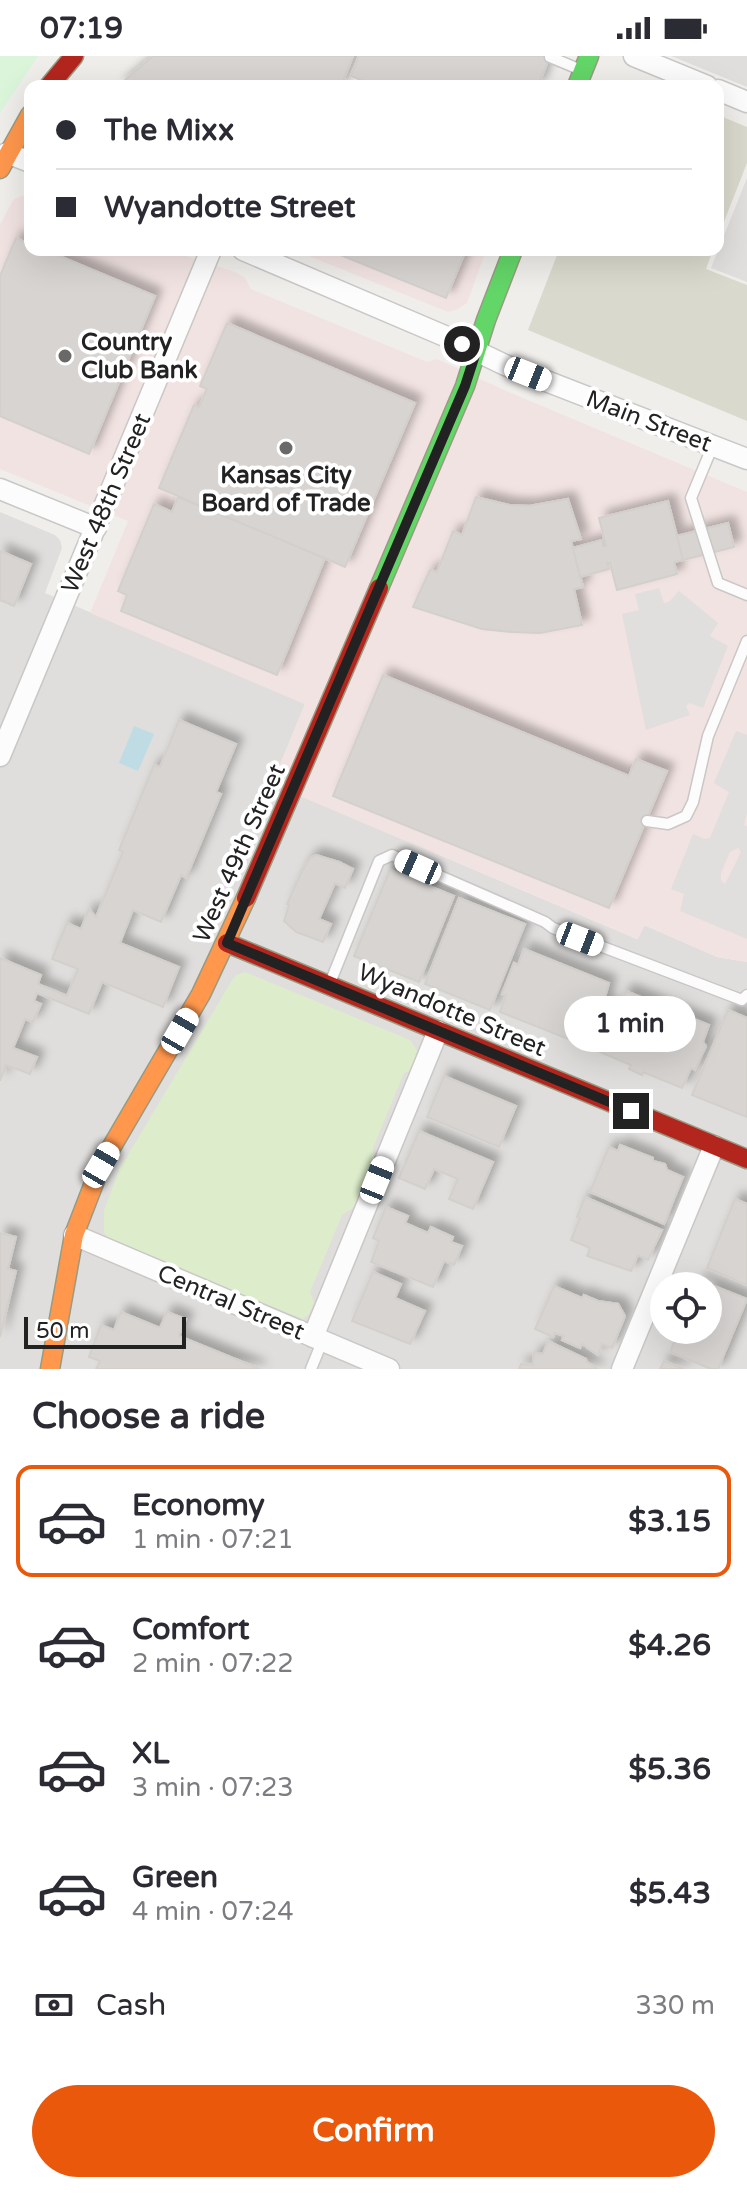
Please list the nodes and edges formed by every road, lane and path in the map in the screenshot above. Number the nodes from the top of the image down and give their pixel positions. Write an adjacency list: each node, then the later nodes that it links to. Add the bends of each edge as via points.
1 (74, 56): 5 (main road)
2 (634, 56): 6 (street)
3 (550, 57): 4 (lane)
4 (583, 71)
5 (54, 80)
6 (692, 80)
7 (724, 92): 8 (street)
8 (747, 102)
9 (24, 126): 10 (main road)
10 (4, 161): 11 (street)
11 (24, 162)
12 (209, 256): 19 (street, West 48th Street)
13 (257, 256): 15 (street, Main Street)
14 (511, 256): 15 (main road, West 49th Street)
15 (476, 352): 16 (street, Main Street); 24 (main road, West 49th Street)
16 (713, 445): 17 (street, Main Street); 20 (lane, via 691,498 718,583)
17 (747, 459)
18 (0, 489): 19 (street)
19 (96, 528): 22 (street, West 48th Street)
20 (747, 595)
21 (747, 641): 23 (lane, via 708,736 686,816 668,824)
22 (0, 756)
23 (647, 821)
24 (227, 943): 25 (main road, Wyandotte Street); 30 (main road, West 49th Street, via 101,1165)
25 (329, 985): 26 (lane, via 379,861 392,855 553,928 742,1000); 27 (main road, Wyandotte Street)
26 (747, 995)
27 (438, 1031): 28 (main road, Wyandotte Street); 31 (street)
28 (714, 1146): 29 (main road, Wyandotte Street); 35 (street)
29 (747, 1159)
30 (74, 1235): 31 (street, Central Street); 32 (main road, West 49th Street)
31 (318, 1339): 33 (lane); 34 (street, Central Street)
32 (50, 1369)
33 (311, 1369)
34 (389, 1369)
35 (622, 1369)

